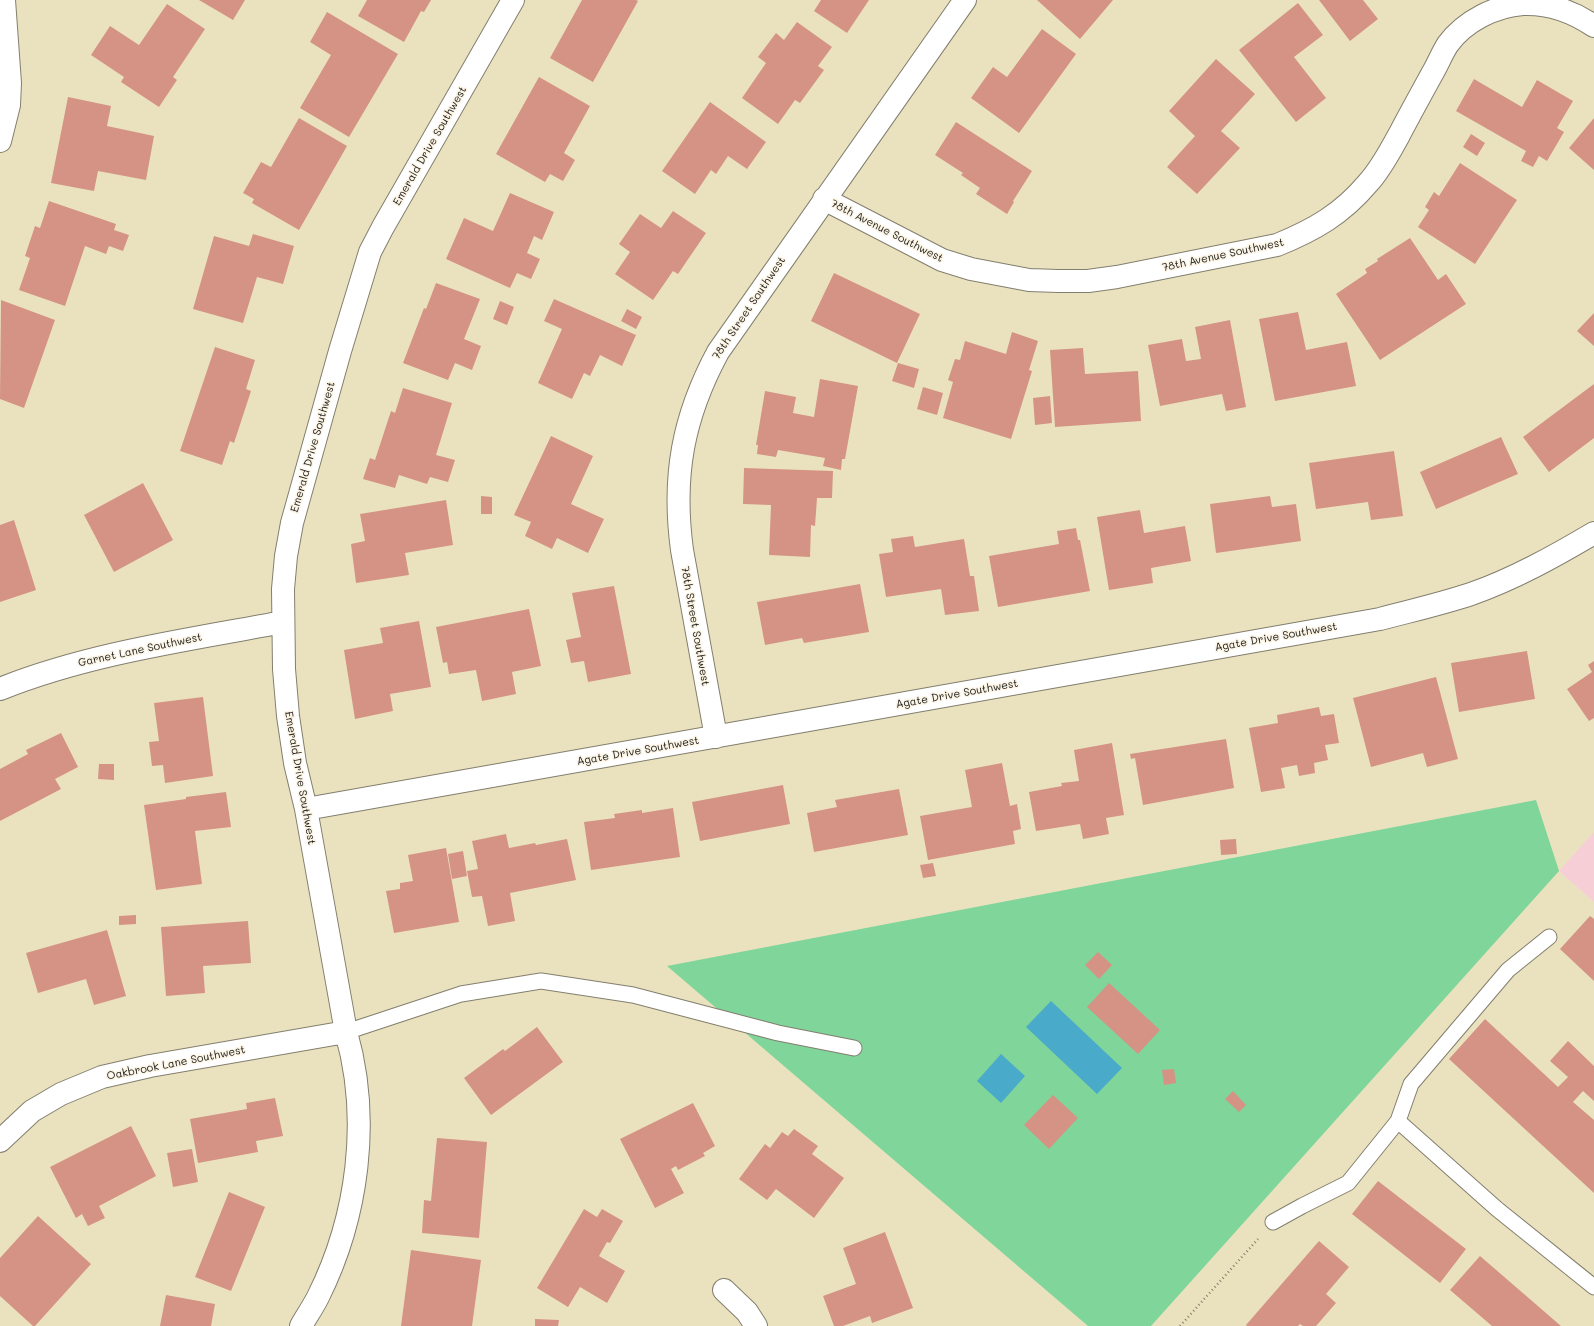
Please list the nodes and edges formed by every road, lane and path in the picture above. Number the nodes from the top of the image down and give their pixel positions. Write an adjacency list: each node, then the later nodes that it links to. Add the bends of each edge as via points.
1 (4, 0): 5 (street, via 10,83 9,105)
2 (513, 0): 8 (street, Emerald Drive Southwest, via 370,252 292,523 284,576)
3 (965, 0): 6 (street, 78th Street Southwest)
4 (1594, 26): 6 (street, 78th Avenue Southwest, via 1563,9 1538,4 1513,5 1494,10 1466,26 1448,44 1386,157 1369,182 1348,205 1326,222 1277,245 1117,277 1080,281 1029,280 971,269 942,260)
5 (0, 141)
6 (824, 199): 10 (street, 78th Street Southwest, via 718,352 703,381 688,422 682,448 678,524)
7 (1594, 533): 10 (street, Agate Drive Southwest, via 1516,576 1472,594 1380,619)
8 (283, 622): 9 (street, Garnet Lane Southwest, via 108,655 60,668); 11 (street, Emerald Drive Southwest, via 288,716 295,763)
9 (0, 689)
10 (716, 737): 11 (street, Agate Drive Southwest)
11 (306, 809): 13 (street, Emerald Drive Southwest)
12 (1549, 937): 15 (lane, via 1508,970 1411,1084)
13 (346, 1032): 14 (lane, via 461,994 541,981 632,995 778,1033); 16 (street, Oakbrook Lane Southwest, via 150,1066 102,1077 61,1094 32,1111); 20 (street, Emerald Drive Southwest, via 359,1098 358,1142 353,1185 348,1214 330,1271)
14 (854, 1048)
15 (1398, 1121): 17 (lane, via 1348,1183); 18 (lane, via 1497,1209)
16 (0, 1141)
17 (1273, 1222): 22 (path)
18 (1594, 1287)
19 (724, 1290): 21 (street, via 747,1312)
20 (301, 1326)
21 (756, 1326)
22 (1180, 1326)

